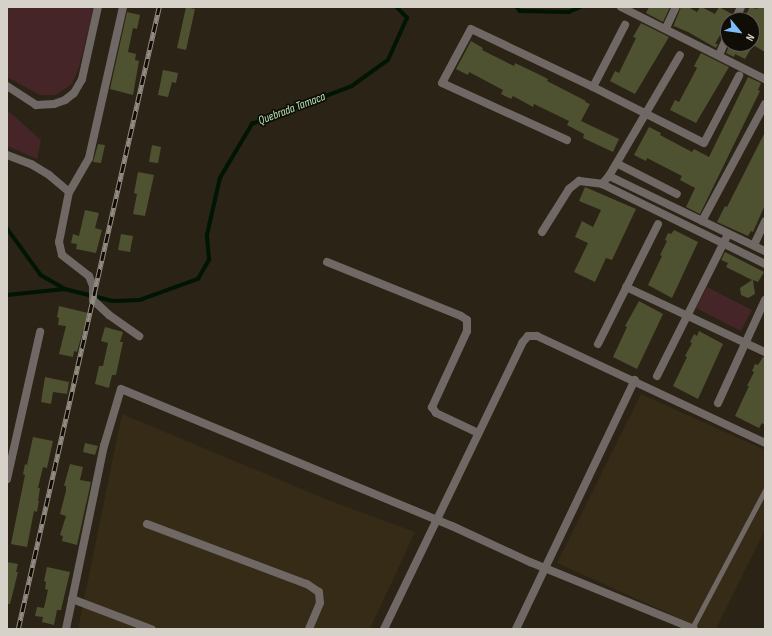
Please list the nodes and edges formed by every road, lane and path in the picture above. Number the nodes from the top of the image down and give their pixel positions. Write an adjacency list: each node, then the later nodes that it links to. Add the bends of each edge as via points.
1 (98, 7): 12 (street, via 82,79 74,93 54,104 36,105)
2 (123, 7): 21 (street, via 89,158)
3 (621, 7): 6 (street)
4 (676, 7): 6 (street)
5 (625, 25): 13 (street)
6 (666, 28): 9 (street)
7 (720, 52): 9 (street)
8 (680, 55): 15 (street)
9 (719, 55): 11 (street)
10 (739, 76): 15 (street, via 704,143)
11 (765, 79)
12 (7, 86)
13 (594, 87): 15 (street); 16 (street, via 471,29 442,83)
14 (765, 104): 23 (street)
15 (646, 113): 18 (street)
16 (568, 140)
17 (7, 155): 21 (street, via 49,174)
18 (618, 164): 19 (street); 22 (street)
19 (609, 176): 20 (street); 23 (street)
20 (602, 184): 26 (street, via 579,181 569,189); 28 (street)
21 (69, 192): 37 (street, via 59,242 62,254 89,276 94,300 102,309)
22 (677, 194)
23 (702, 221): 27 (street)
24 (765, 221): 29 (street)
25 (658, 224): 33 (street)
26 (542, 232)
27 (728, 234): 28 (street); 29 (street)
28 (722, 244): 32 (street); 35 (street)
29 (754, 245): 30 (street)
30 (765, 251)
31 (327, 262): 44 (street, via 467,320 467,331 432,406 436,413)
32 (765, 264)
33 (626, 287): 35 (street); 39 (street)
34 (765, 300): 38 (street)
35 (687, 316): 38 (street); 41 (street)
36 (40, 332): 46 (street)
37 (139, 336)
38 (746, 343): 40 (street); 43 (street)
39 (598, 344)
40 (765, 352)
41 (657, 376)
42 (635, 380): 44 (street, via 537,336 528,336 522,343); 45 (street); 50 (street)
43 (718, 403)
44 (478, 433): 48 (street)
45 (765, 443)
46 (7, 479)
47 (765, 490): 52 (lane)
48 (436, 520): 50 (street); 51 (street, via 121,389 104,446); 56 (street)
49 (147, 524): 55 (street, via 307,584 319,592 320,603)
50 (545, 568): 52 (street); 57 (street)
51 (72, 599): 53 (street); 54 (street)
52 (693, 628)
53 (66, 629)
54 (151, 629)
55 (309, 629)
56 (384, 629)
57 (516, 629)

